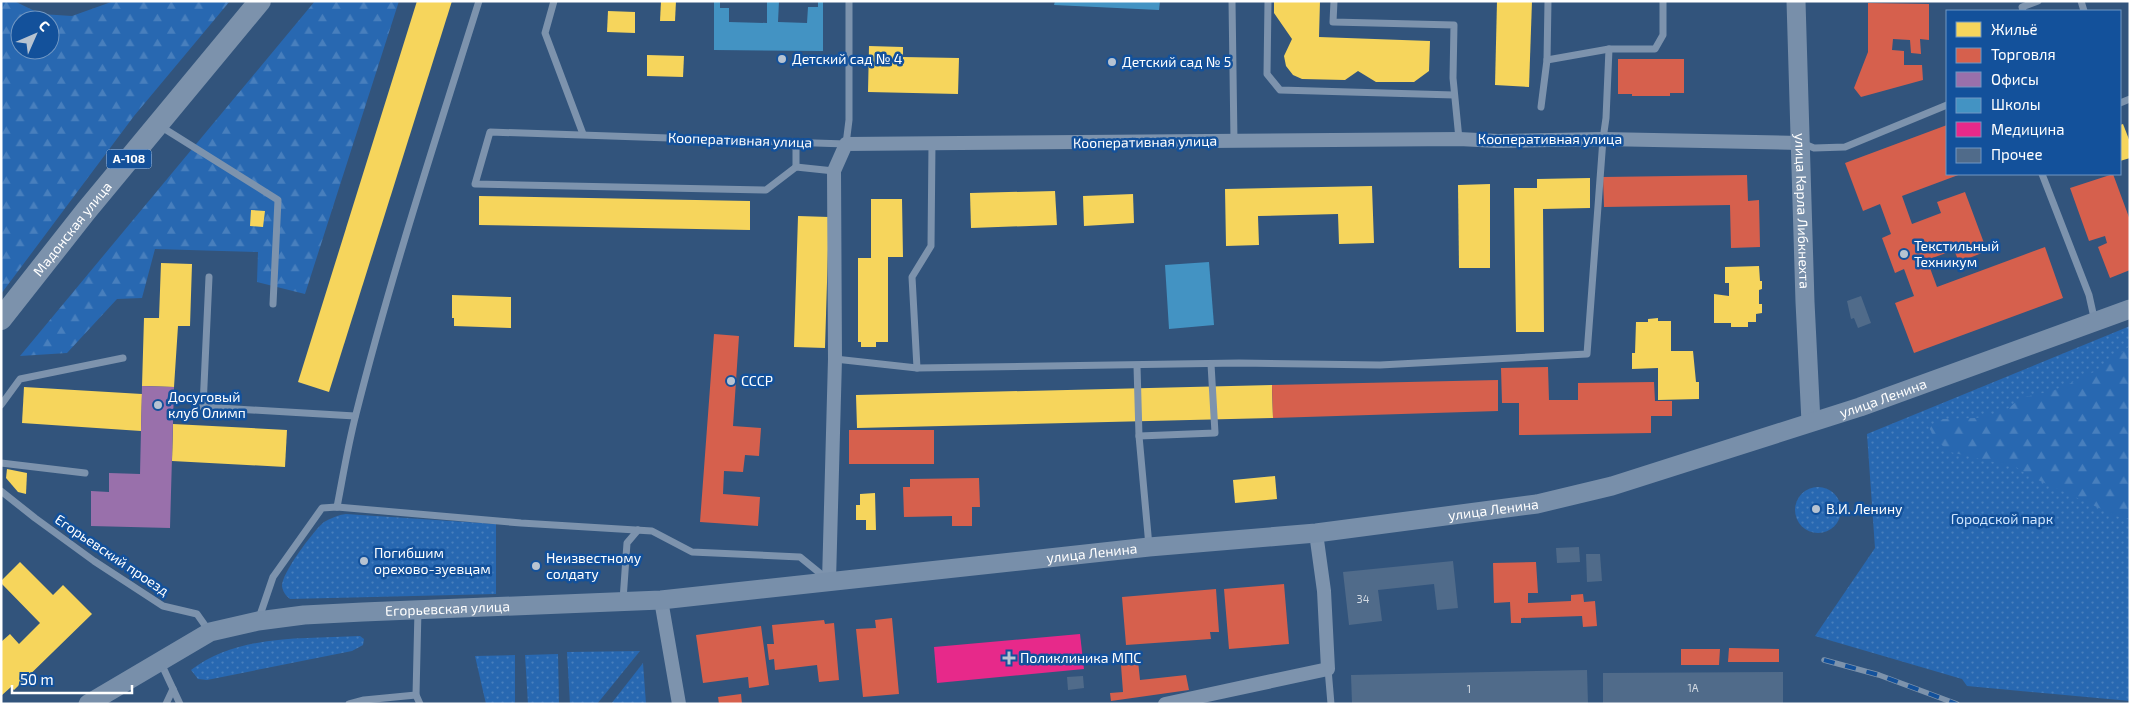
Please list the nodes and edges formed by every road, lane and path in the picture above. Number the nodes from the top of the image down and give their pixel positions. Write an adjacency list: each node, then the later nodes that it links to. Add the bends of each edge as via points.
1 (260, 1): 18 (highway, Мадонская улица / А-108)
2 (479, 1): 41 (lane, via 411,215)
3 (554, 1): 19 (lane, via 545,33)
4 (850, 1): 26 (lane)
5 (1232, 1): 22 (lane)
6 (1268, 1): 15 (lane, via 1267,74 1280,90)
7 (1334, 1): 15 (lane, via 1333,22 1454,25)
8 (1548, 1): 14 (lane)
9 (1663, 1): 13 (lane, via 1663,35 1655,49)
10 (1796, 1): 25 (main road, улица Карла Либкнехта)
11 (2038, 1): 12 (lane, via 2022,7)
12 (2023, 10)
13 (1609, 49): 14 (lane); 21 (lane)
14 (1547, 60): 16 (lane)
15 (1454, 95): 20 (lane)
16 (1542, 106)
17 (1946, 106): 25 (lane, via 1845,147 1814,148)
18 (158, 124): 31 (lane, via 278,200); 33 (highway, Мадонская улица / А-108)
19 (583, 134): 23 (lane, Кооперативная улица); 27 (lane, Кооперативная улица, via 490,132 475,184 766,190)
20 (1459, 139): 21 (street, Кооперативная улица); 22 (street, Кооперативная улица)
21 (1603, 139): 25 (street, Кооперативная улица); 37 (lane, via 1587,354 1380,365)
22 (1234, 141): 24 (street, Кооперативная улица)
23 (796, 143): 26 (lane, Кооперативная улица); 27 (lane)
24 (932, 143): 26 (street, Кооперативная улица); 39 (lane, via 930,246 912,277)
25 (1800, 143): 42 (main road, улица Карла Либкнехта)
26 (846, 144): 28 (street)
27 (796, 167): 28 (lane)
28 (834, 171): 36 (street)
29 (2042, 175): 34 (lane, via 2089,295)
30 (209, 277): 41 (lane, via 203,407)
31 (273, 304)
32 (2130, 309): 34 (main road, улица Ленина)
33 (1, 318)
34 (2095, 322): 42 (main road, улица Ленина)
35 (123, 358): 40 (lane, via 20,379)
36 (835, 359): 39 (lane); 51 (street)
37 (1211, 364): 38 (lane); 43 (lane, via 1215,433)
38 (1137, 366): 39 (lane); 43 (lane)
39 (917, 368)
40 (1, 405)
41 (355, 416): 47 (lane)
42 (1811, 422): 49 (main road, улица Ленина, via 1612,486 1537,504)
43 (1139, 436): 50 (lane)
44 (1, 463): 45 (lane)
45 (84, 473)
46 (1, 491): 56 (lane, Егорьевский проезд, via 94,561 163,606 197,614)
47 (337, 507): 48 (lane); 55 (lane, via 322,508 273,577)
48 (638, 530): 51 (lane, via 652,531 692,552 800,557); 53 (lane, via 627,543)
49 (1316, 533): 50 (main road, улица Ленина); 58 (street, via 1324,591)
50 (1149, 547): 51 (main road, улица Ленина)
51 (829, 581): 52 (main road, Егорьевская улица)
52 (661, 600): 53 (main road, Егорьевская улица); 66 (street)
53 (623, 602): 54 (main road, Егорьевская улица)
54 (418, 610): 55 (main road, Егорьевская улица, via 304,615); 60 (lane)
55 (258, 621): 56 (main road, Егорьевская улица)
56 (210, 632): 57 (main road, Егорьевская улица)
57 (160, 662): 59 (lane); 61 (main road, Егорьевская улица)
58 (1328, 669): 67 (street); 68 (lane)
59 (174, 689): 62 (lane); 63 (lane)
60 (416, 695): 64 (lane); 65 (lane)
61 (88, 704)
62 (166, 704)
63 (180, 704)
64 (349, 704)
65 (420, 704)
66 (679, 704)
67 (1165, 704)
68 (1331, 704)

